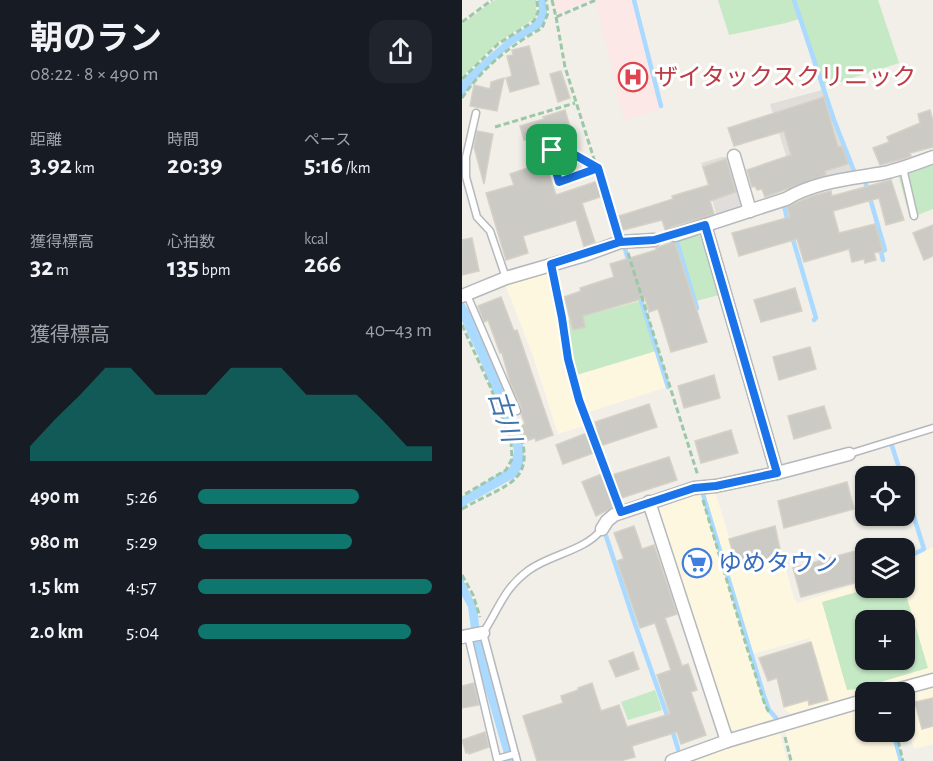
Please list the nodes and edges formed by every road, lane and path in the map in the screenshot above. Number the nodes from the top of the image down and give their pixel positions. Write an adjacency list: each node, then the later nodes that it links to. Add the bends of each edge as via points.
1 (492, 0): 7 (path)
2 (537, 0): 8 (path, via 534,21 498,44)
3 (546, 0): 9 (path, via 548,13 542,28 496,60)
4 (552, 0): 6 (path)
5 (596, 0): 6 (path)
6 (556, 17): 10 (path)
7 (462, 22)
8 (462, 79)
9 (462, 98)
10 (575, 103): 12 (path); 15 (path)
11 (476, 113): 24 (lane, via 466,157 466,177 477,217 490,231)
12 (495, 127)
13 (734, 156): 17 (street)
14 (933, 157): 16 (street)
15 (598, 168): 15 (path, via 561,147 552,150 559,182); 22 (path)
16 (903, 168): 17 (street, via 830,182); 18 (lane)
17 (750, 211): 19 (street)
18 (914, 216)
19 (705, 225): 20 (street); 30 (street)
20 (675, 235): 21 (lane)
21 (654, 240): 22 (street)
22 (620, 242): 23 (street)
23 (551, 264): 24 (street); 34 (path, via 579,400)
24 (507, 278): 25 (street)
25 (464, 296): 27 (lane)
26 (462, 325): 31 (path, via 490,386 512,453 506,470)
27 (516, 411): 33 (path, via 513,412 525,453 520,474)
28 (933, 428): 29 (lane)
29 (849, 454): 30 (street)
30 (777, 473): 32 (street, via 694,488)
31 (462, 496)
32 (649, 502): 34 (street); 41 (street)
33 (462, 509)
34 (621, 512): 35 (street, via 606,521)
35 (602, 529): 37 (lane, via 587,542 538,564 511,585)
36 (462, 575): 37 (path, via 476,601)
37 (473, 635): 43 (lane); 43 (lane, via 497,759)
38 (933, 680): 39 (street)
39 (915, 685)
40 (855, 703): 41 (street)
41 (727, 741): 44 (street)
42 (898, 742): 45 (path)
43 (514, 757)
44 (672, 761)
45 (903, 761)

